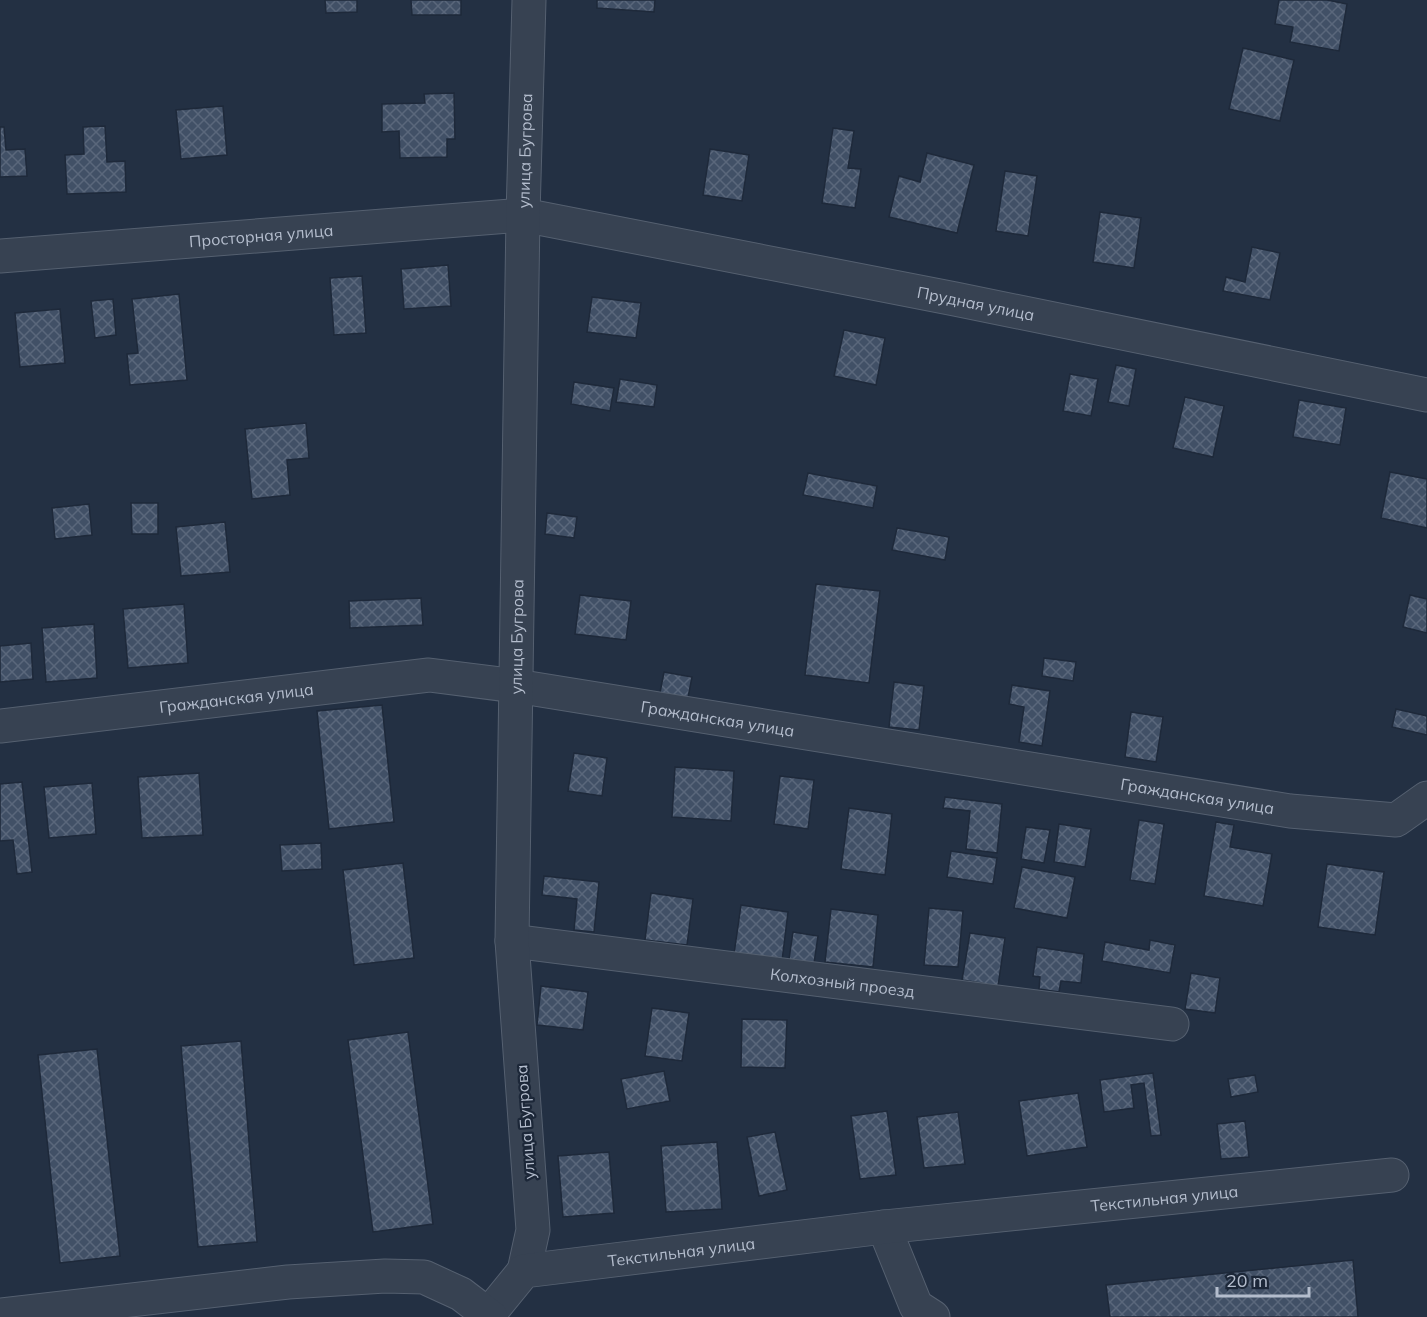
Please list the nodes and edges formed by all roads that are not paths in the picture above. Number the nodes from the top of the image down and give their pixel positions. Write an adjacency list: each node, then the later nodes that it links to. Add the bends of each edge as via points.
1 (529, 0): 2 (street, улица Бугрова)
2 (523, 215): 3 (street, Просторная улица); 4 (street, Прудная улица); 5 (street, улица Бугрова)
3 (0, 256)
4 (1427, 395)
5 (516, 686): 6 (street, Гражданская улица, via 429,675); 7 (street, Гражданская улица, via 1290,811 1396,820); 8 (street, улица Бугрова)
6 (0, 726)
7 (1427, 798)
8 (512, 941): 9 (street, Колхозный проезд); 12 (street, улица Бугрова, via 533,1230)
9 (1172, 1024)
10 (1392, 1175): 11 (street, Текстильная улица)
11 (884, 1227): 12 (street, Текстильная улица); 15 (street, via 916,1306)
12 (524, 1271): 14 (street)
13 (0, 1315): 14 (street, via 288,1282 385,1276 424,1277 461,1294)
14 (490, 1315)
15 (933, 1317)

